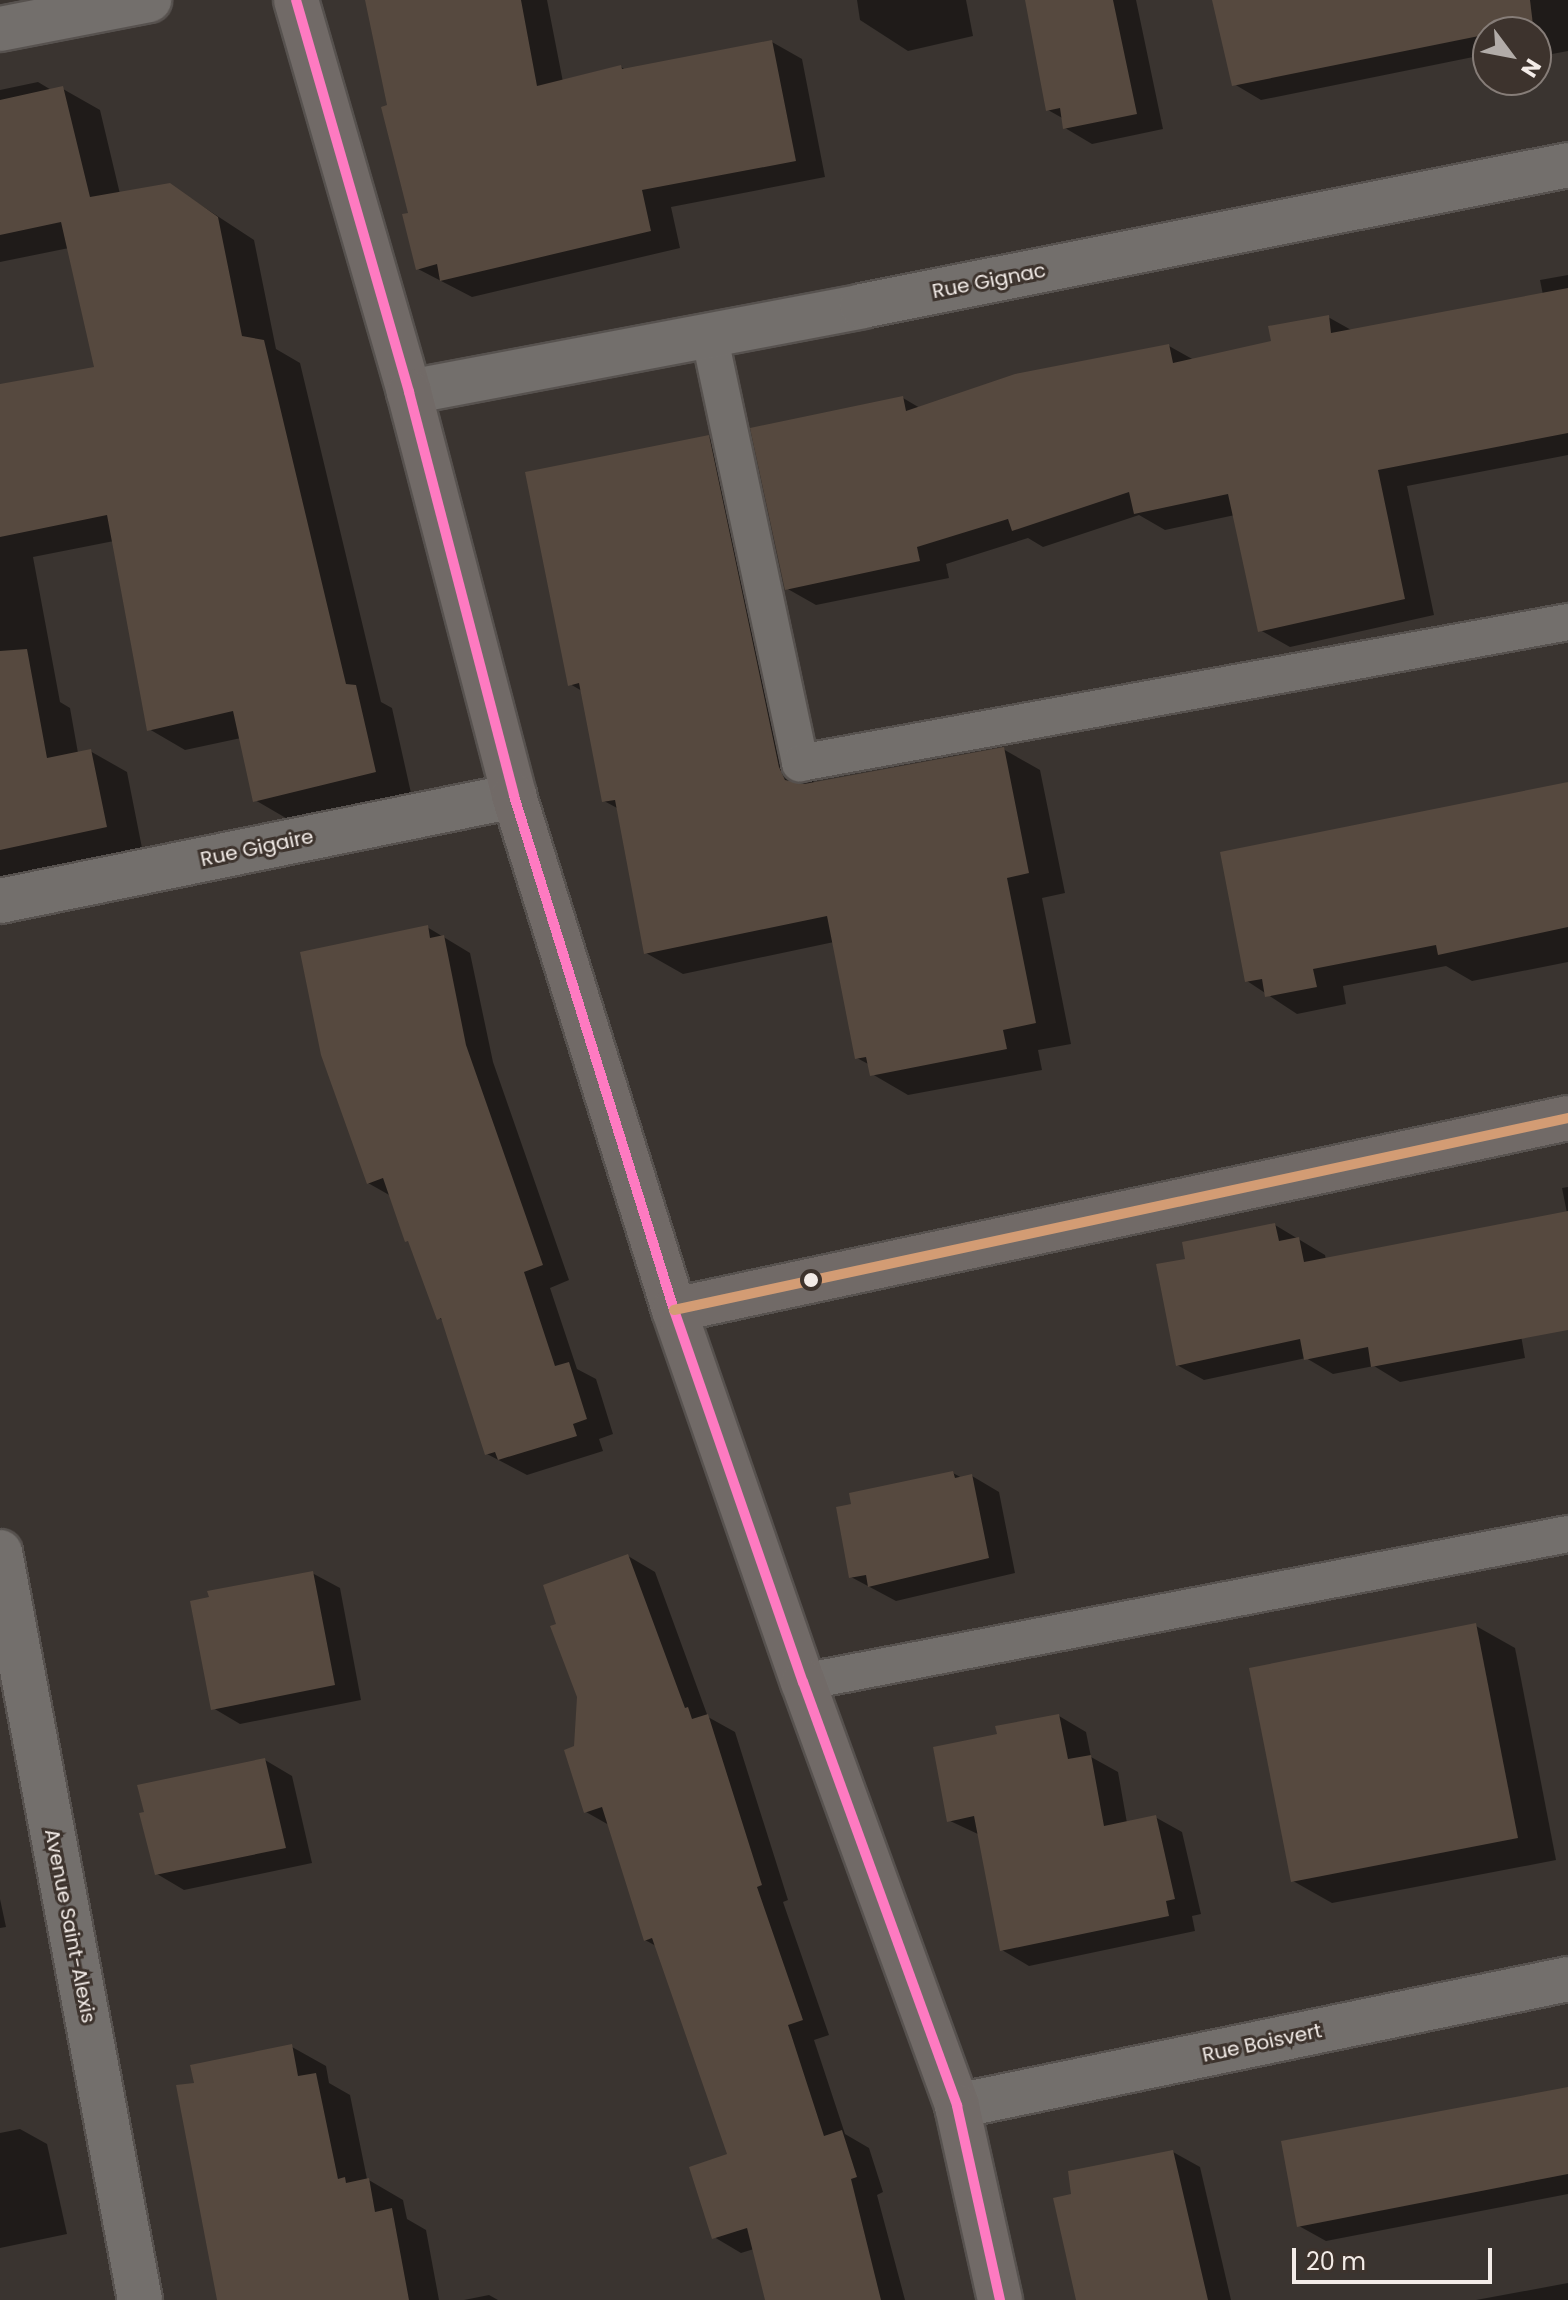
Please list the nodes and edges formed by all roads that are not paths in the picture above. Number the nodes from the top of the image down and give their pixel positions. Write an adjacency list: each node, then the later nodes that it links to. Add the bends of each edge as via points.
1 (149, 0): 3 (street)
2 (296, 0): 6 (street)
3 (0, 29)
4 (1568, 165): 5 (street, Rue Gignac)
5 (709, 334): 6 (street, Rue Gignac); 7 (lane, via 800,763)
6 (409, 392): 8 (street)
7 (1568, 622)
8 (514, 796): 9 (street, Rue Gigaire); 11 (street)
9 (0, 901)
10 (1568, 1118): 11 (street)
11 (674, 1310): 14 (street)
12 (1568, 1534): 14 (lane)
13 (0, 1552): 17 (street, Avenue Saint-Alexis)
14 (803, 1682): 16 (street)
15 (1568, 1979): 16 (street, Rue Boisvert)
16 (957, 2106): 18 (street)
17 (140, 2300)
18 (1000, 2300)

